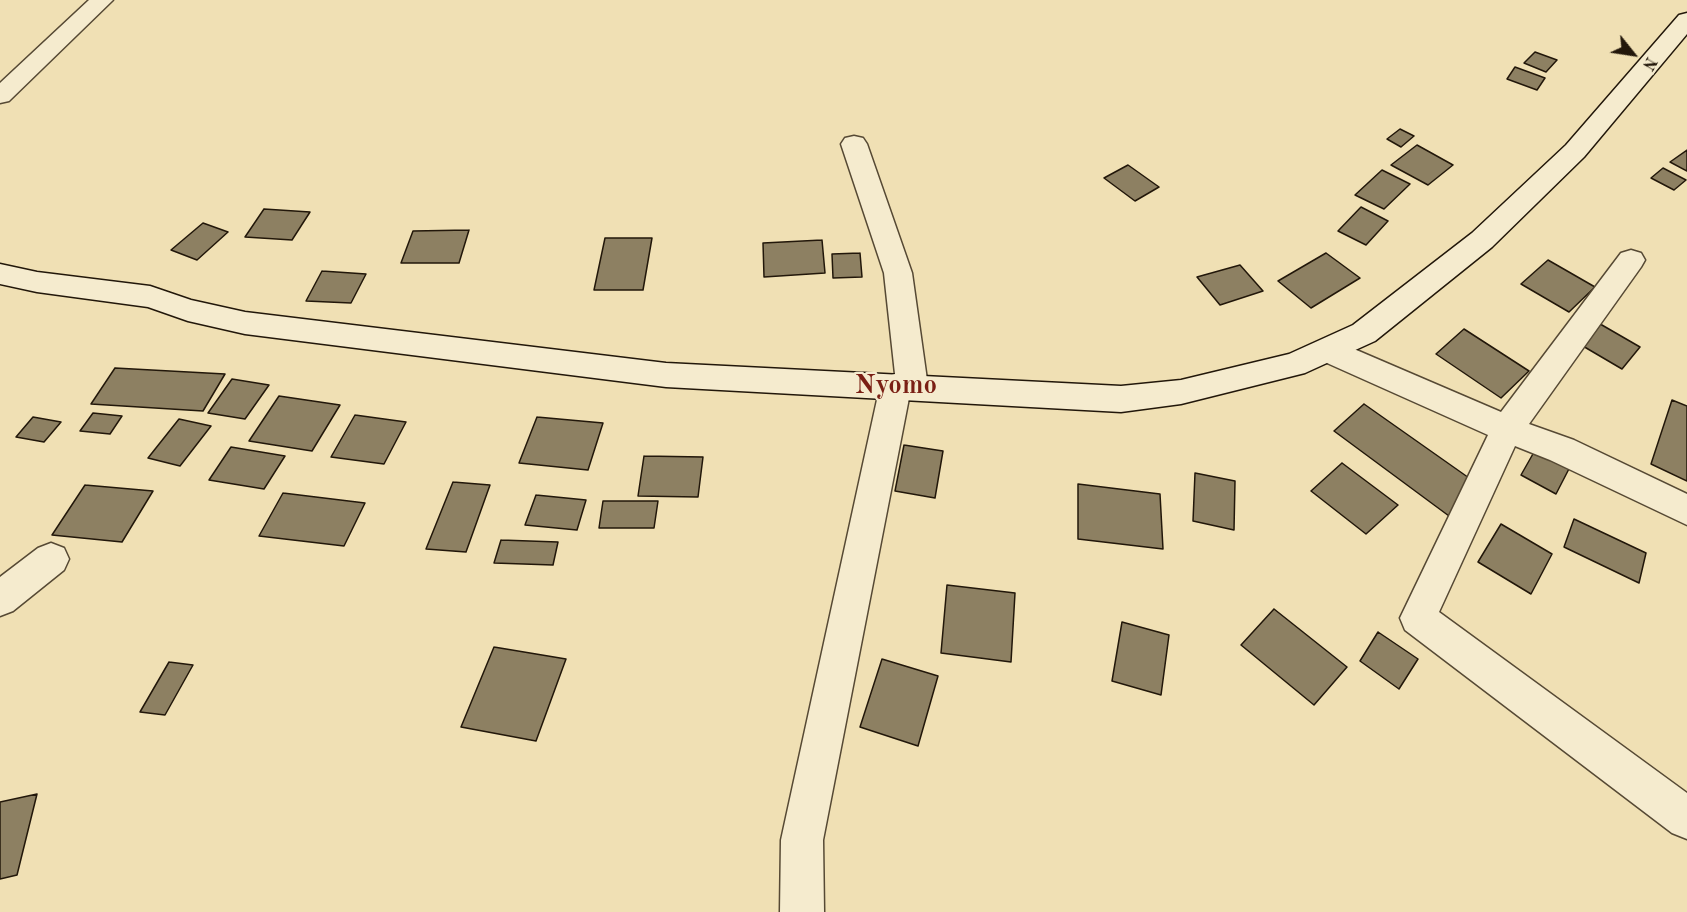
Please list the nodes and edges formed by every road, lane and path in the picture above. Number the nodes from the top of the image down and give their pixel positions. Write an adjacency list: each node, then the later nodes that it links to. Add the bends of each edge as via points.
1 (102, 0): 3 (main road)
2 (1687, 20): 7 (main road, via 1575,151 1482,240 1364,333)
3 (0, 96)
4 (854, 144): 8 (main road, via 898,273)
5 (1631, 260): 9 (main road)
6 (0, 274): 8 (main road, via 150,297 189,310 257,324 666,375)
7 (1329, 351): 8 (main road, via 1248,378 1121,399); 9 (main road)
8 (904, 386): 14 (main road, via 802,840)
9 (1507, 429): 10 (main road, via 1562,450); 13 (main road, via 1418,618)
10 (1687, 510)
11 (51, 559): 12 (main road)
12 (0, 599)
13 (1687, 818)
14 (802, 912)

